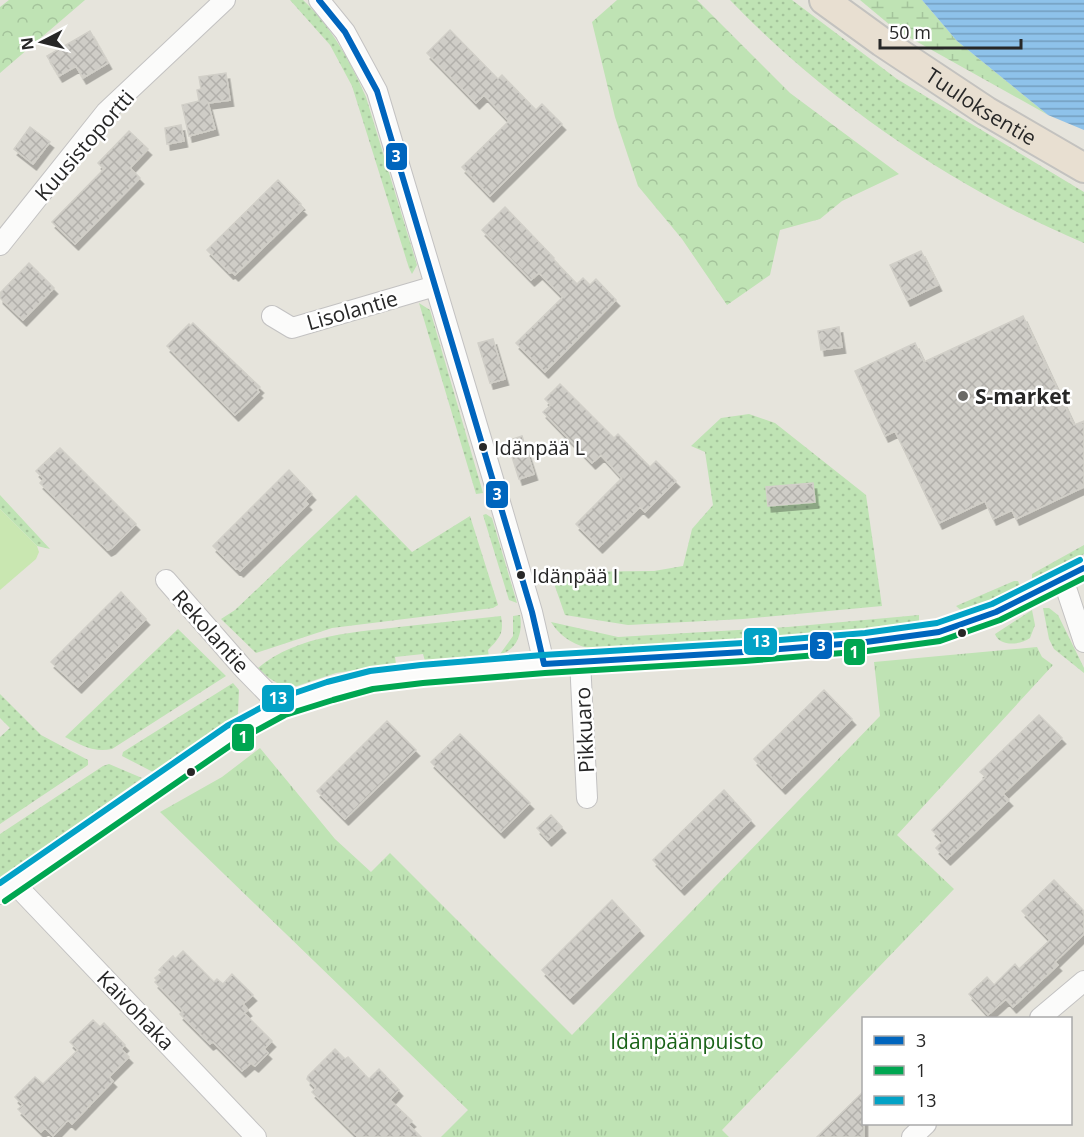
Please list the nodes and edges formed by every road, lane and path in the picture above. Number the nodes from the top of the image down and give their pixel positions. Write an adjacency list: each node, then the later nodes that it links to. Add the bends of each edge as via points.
1 (225, 0): 5 (street, Kuusistoportti, via 106,112)
2 (319, 0): 6 (street, via 345,32 376,91)
3 (824, 0): 4 (highway, Tuuloksentie, via 986,111)
4 (1084, 168)
5 (0, 245)
6 (435, 286): 7 (street, Lisolantie, via 292,328); 13 (street)
7 (272, 316)
8 (1084, 568): 9 (street)
9 (1063, 579): 11 (street); 12 (street, via 996,612 939,632 866,642)
10 (166, 580): 14 (street, Rekolantie)
11 (1084, 642)
12 (580, 662): 13 (street); 15 (street, Pikkuaro)
13 (544, 664): 14 (street, via 371,680)
14 (281, 707): 16 (street, via 232,733)
15 (587, 798)
16 (8, 889): 20 (street, Kaivohaka)
17 (1084, 981): 18 (street)
18 (1042, 1017)
19 (925, 1125): 21 (street)
20 (256, 1137)
21 (912, 1137)

